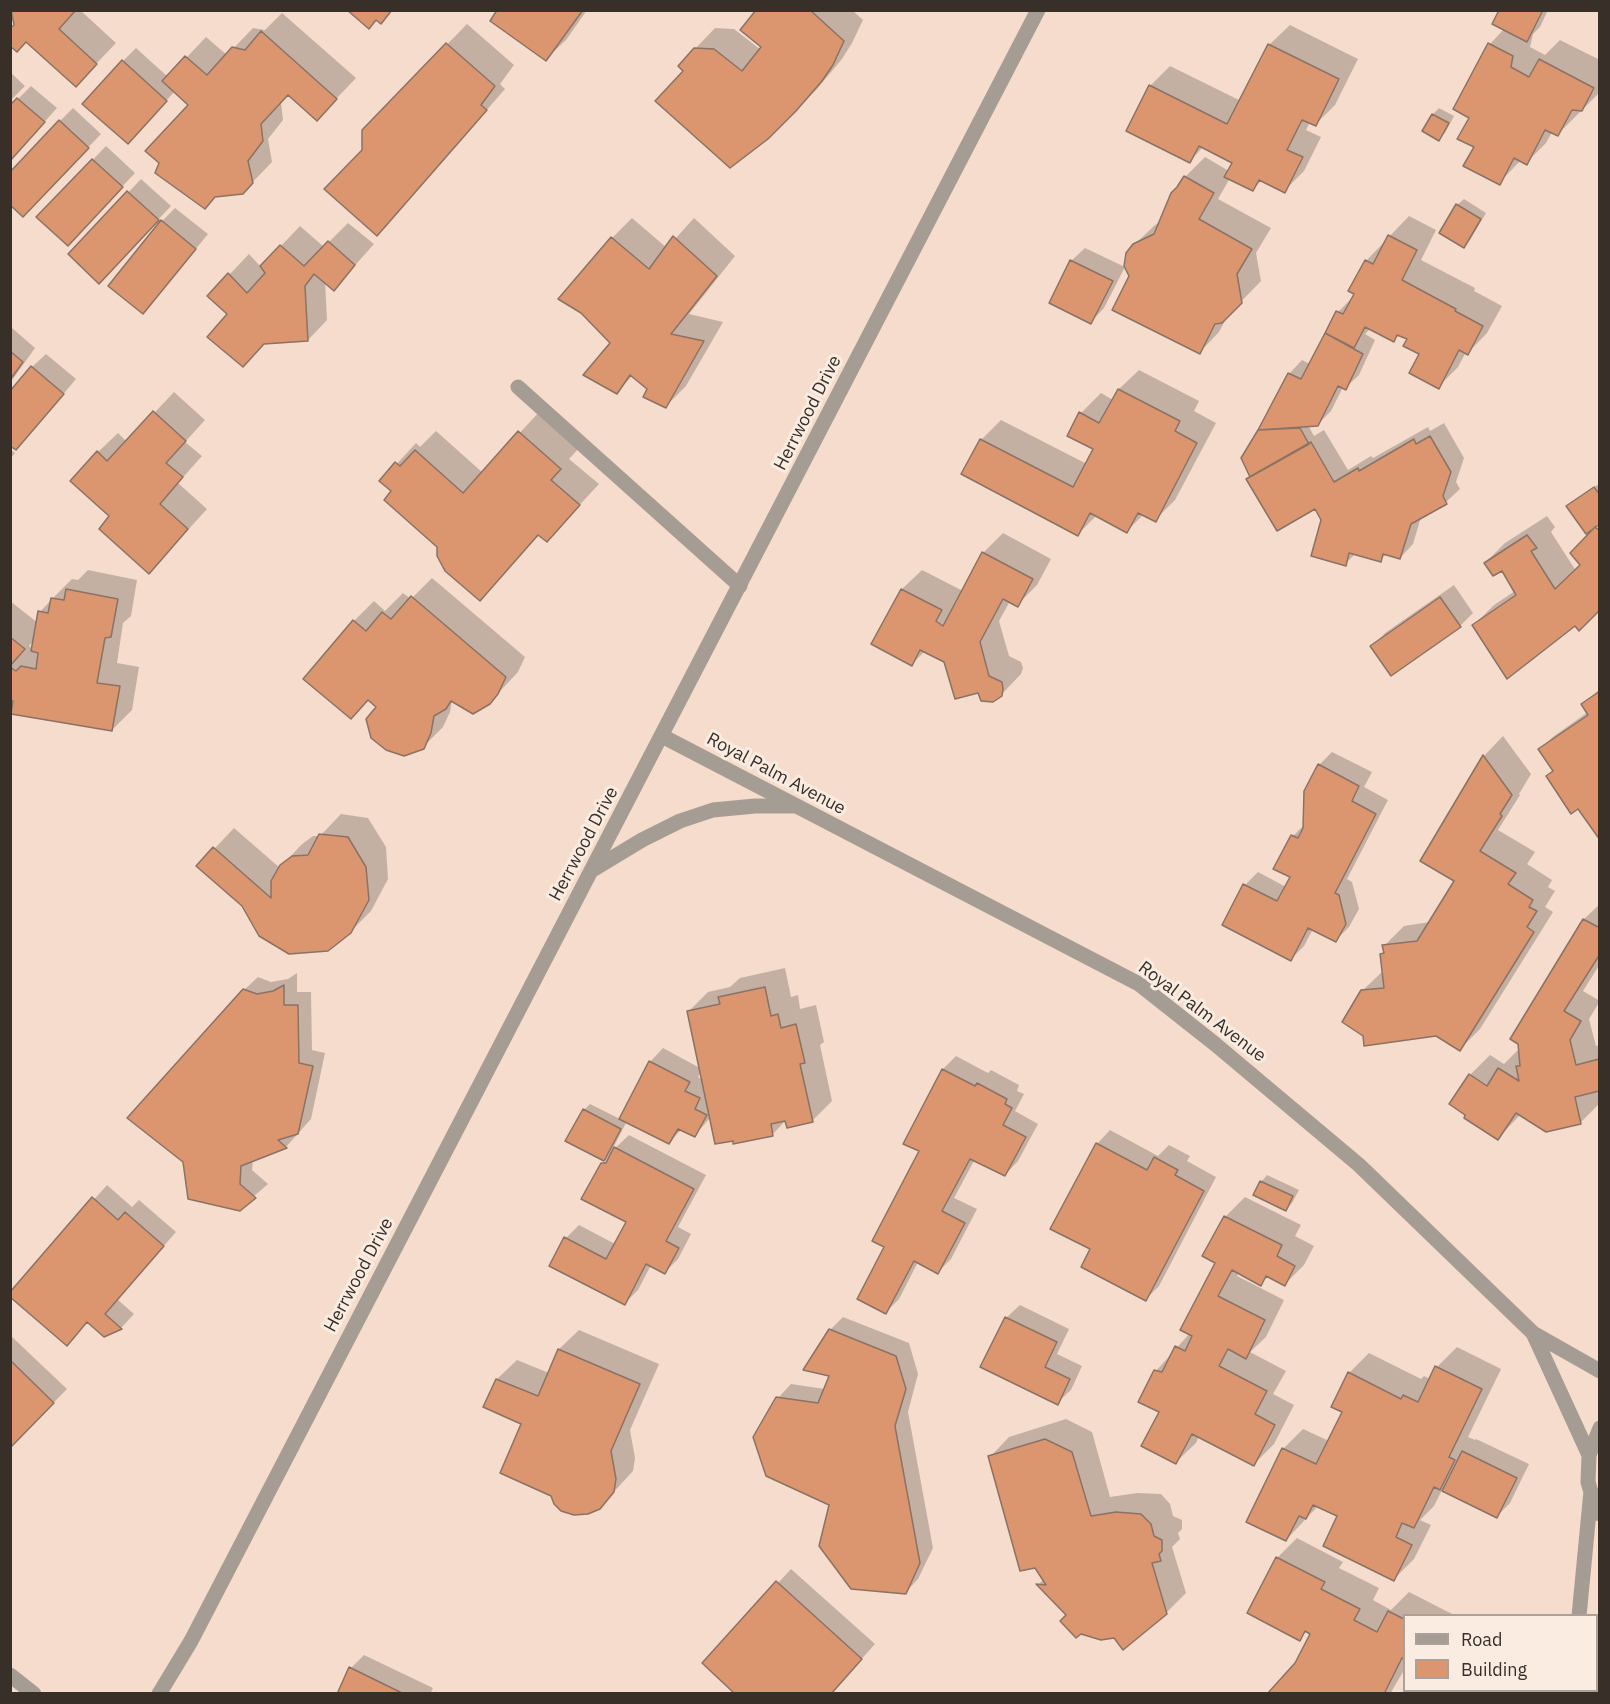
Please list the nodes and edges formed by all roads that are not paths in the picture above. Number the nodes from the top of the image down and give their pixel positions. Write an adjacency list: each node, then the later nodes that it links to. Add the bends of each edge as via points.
1 (1038, 10): 3 (street, Herrwood Drive)
2 (518, 387): 3 (street)
3 (740, 586): 4 (street, Herrwood Drive)
4 (662, 736): 5 (street, Royal Palm Avenue); 6 (street, Herrwood Drive)
5 (793, 806): 6 (street, via 713,810 680,821); 7 (street, Royal Palm Avenue, via 1139,984 1359,1165)
6 (592, 870): 16 (street, Herrwood Drive)
7 (1533, 1333): 8 (street, Royal Palm Avenue); 10 (street, Royal Palm Avenue)
8 (1599, 1371)
9 (1599, 1428): 10 (street)
10 (1589, 1455): 11 (street)
11 (1591, 1491): 12 (street); 13 (street)
12 (1599, 1514)
13 (1579, 1614)
14 (10, 1675): 15 (street)
15 (33, 1694)
16 (159, 1694)

